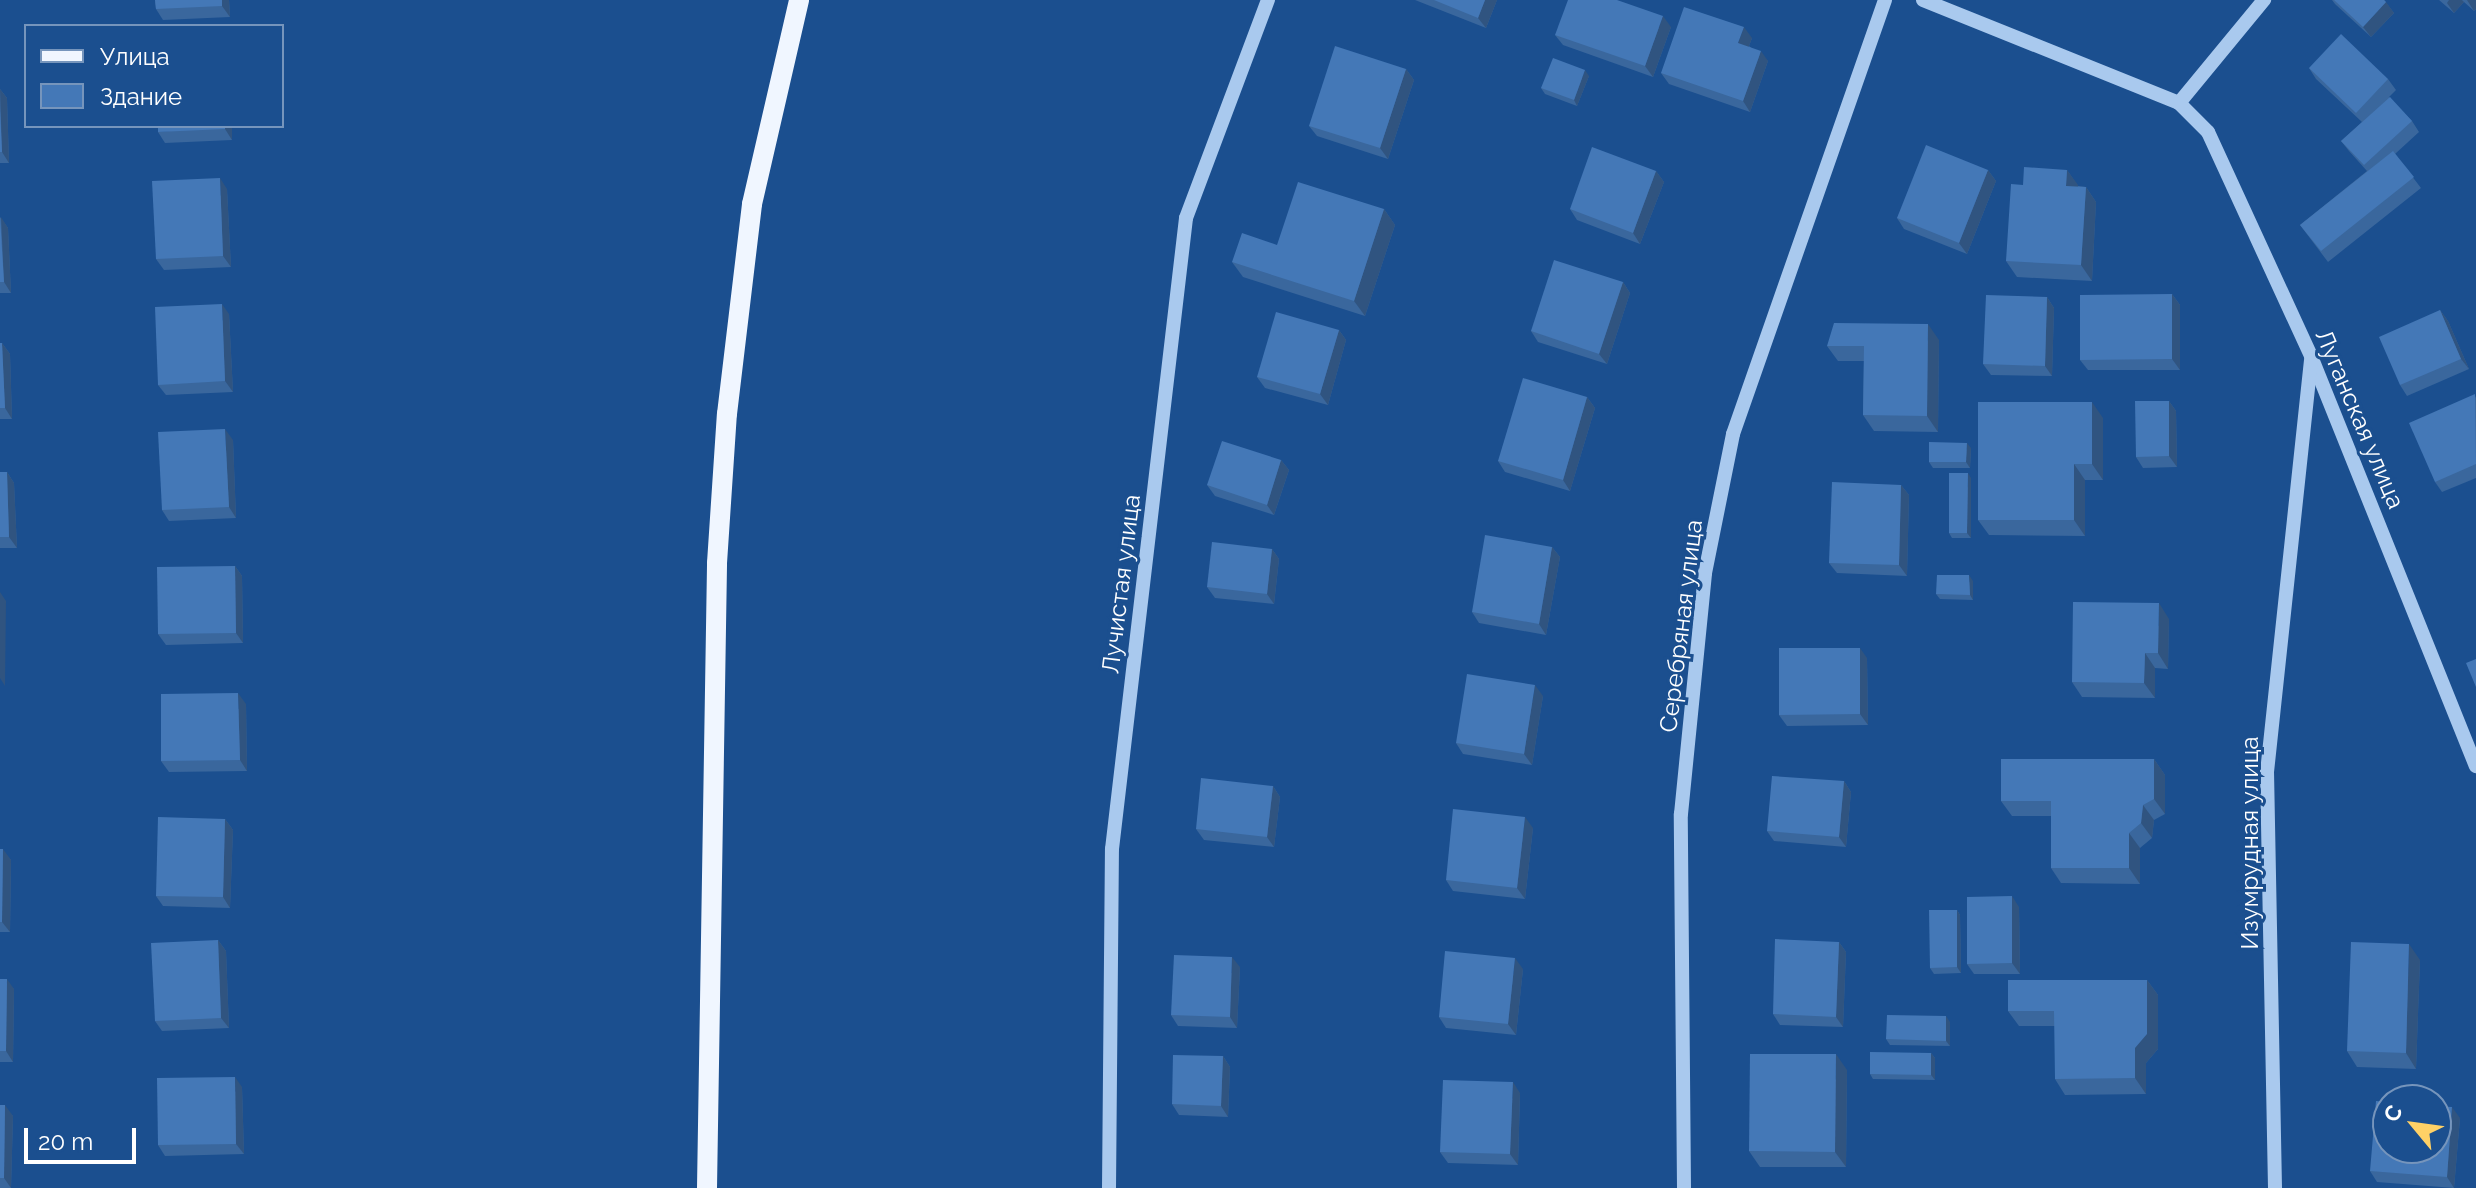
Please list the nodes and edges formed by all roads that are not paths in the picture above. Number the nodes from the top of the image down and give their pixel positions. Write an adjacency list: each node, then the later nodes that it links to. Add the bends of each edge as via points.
1 (799, 0): 9 (main road, via 752,204 727,414 717,563)
2 (1268, 0): 10 (street, Лучистая улица, via 1186,218 1112,849)
3 (1885, 0): 11 (street, Серебряная улица, via 1733,434 1705,573 1681,814)
4 (1923, 0): 6 (street)
5 (2264, 0): 6 (street)
6 (2179, 103): 7 (street, Луганская улица, via 2208,132)
7 (2311, 356): 8 (street, Луганская улица); 12 (street, Изумрудная улица, via 2267,772)
8 (2476, 766)
9 (707, 1188)
10 (1109, 1188)
11 (1684, 1188)
12 (2275, 1188)

